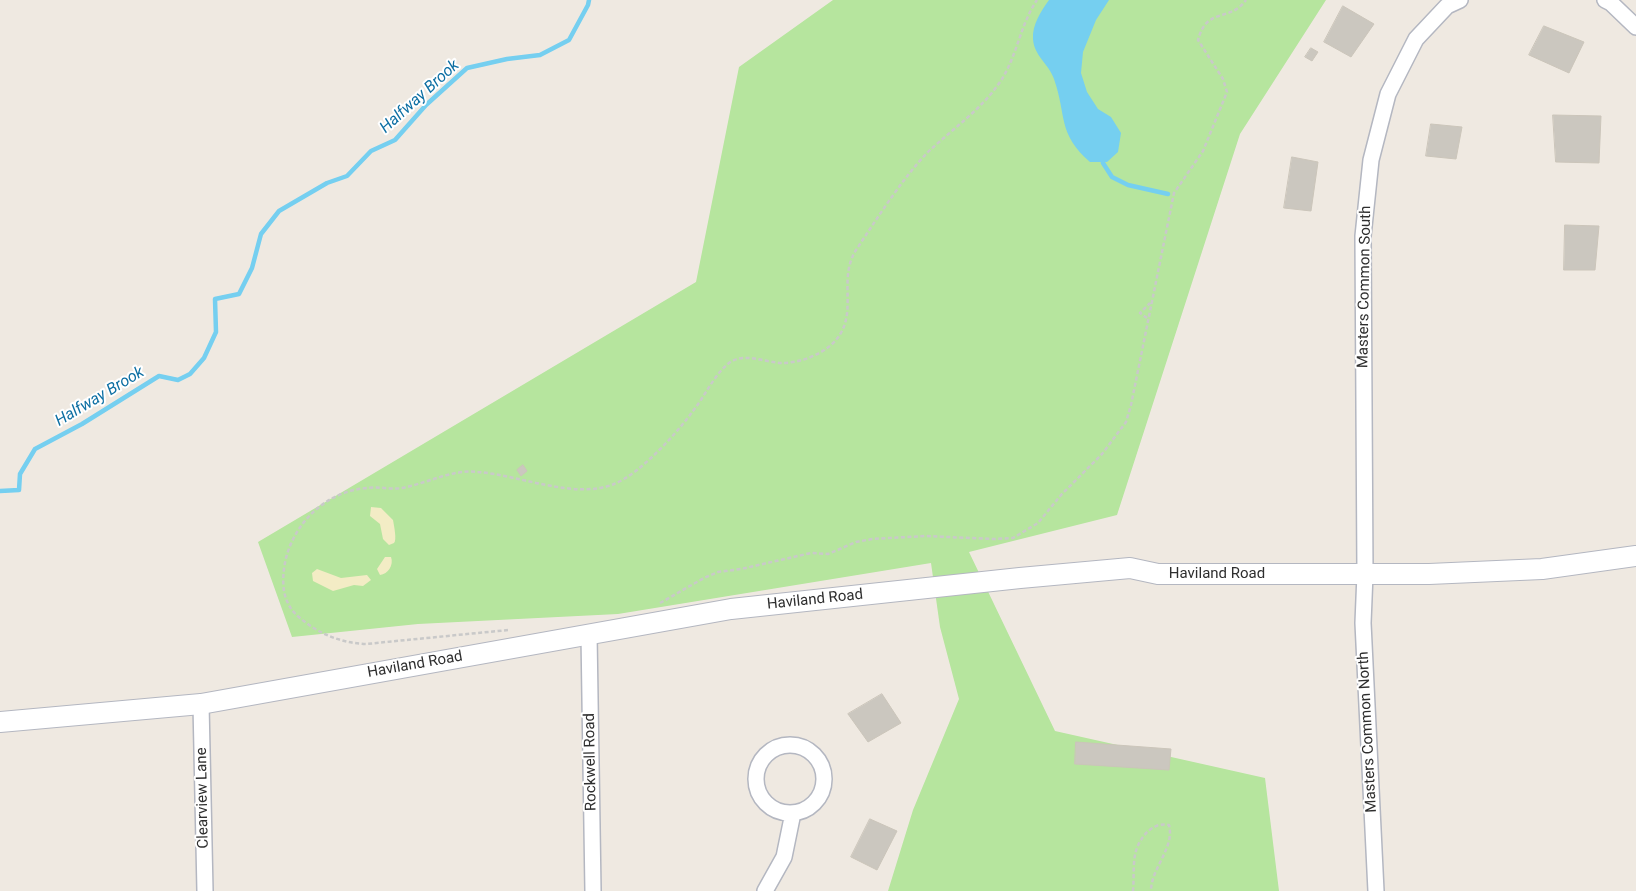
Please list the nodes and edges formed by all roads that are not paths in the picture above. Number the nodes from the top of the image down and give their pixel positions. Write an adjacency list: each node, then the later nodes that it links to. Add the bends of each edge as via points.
1 (1460, 0): 5 (street, Masters Common South, via 1447,6 1416,39 1388,94 1371,160 1363,236)
2 (1609, 1): 3 (street)
3 (1636, 27)
4 (1636, 556): 5 (street, Haviland Road, via 1542,569)
5 (1365, 574): 6 (street, Haviland Road, via 1158,574 1130,568 731,609); 13 (street, Masters Common North, via 1363,623)
6 (589, 634): 7 (street, Haviland Road); 11 (street, Rockwell Road)
7 (201, 704): 8 (street, Haviland Road); 10 (street, Clearview Lane)
8 (0, 722)
9 (794, 813): 9 (street, via 817,800 824,785 824,774 820,763 809,752 794,745 782,746 763,758 758,768 757,785 763,800 772,808); 12 (street, via 784,858)
10 (205, 891)
11 (592, 891)
12 (765, 891)
13 (1376, 891)

